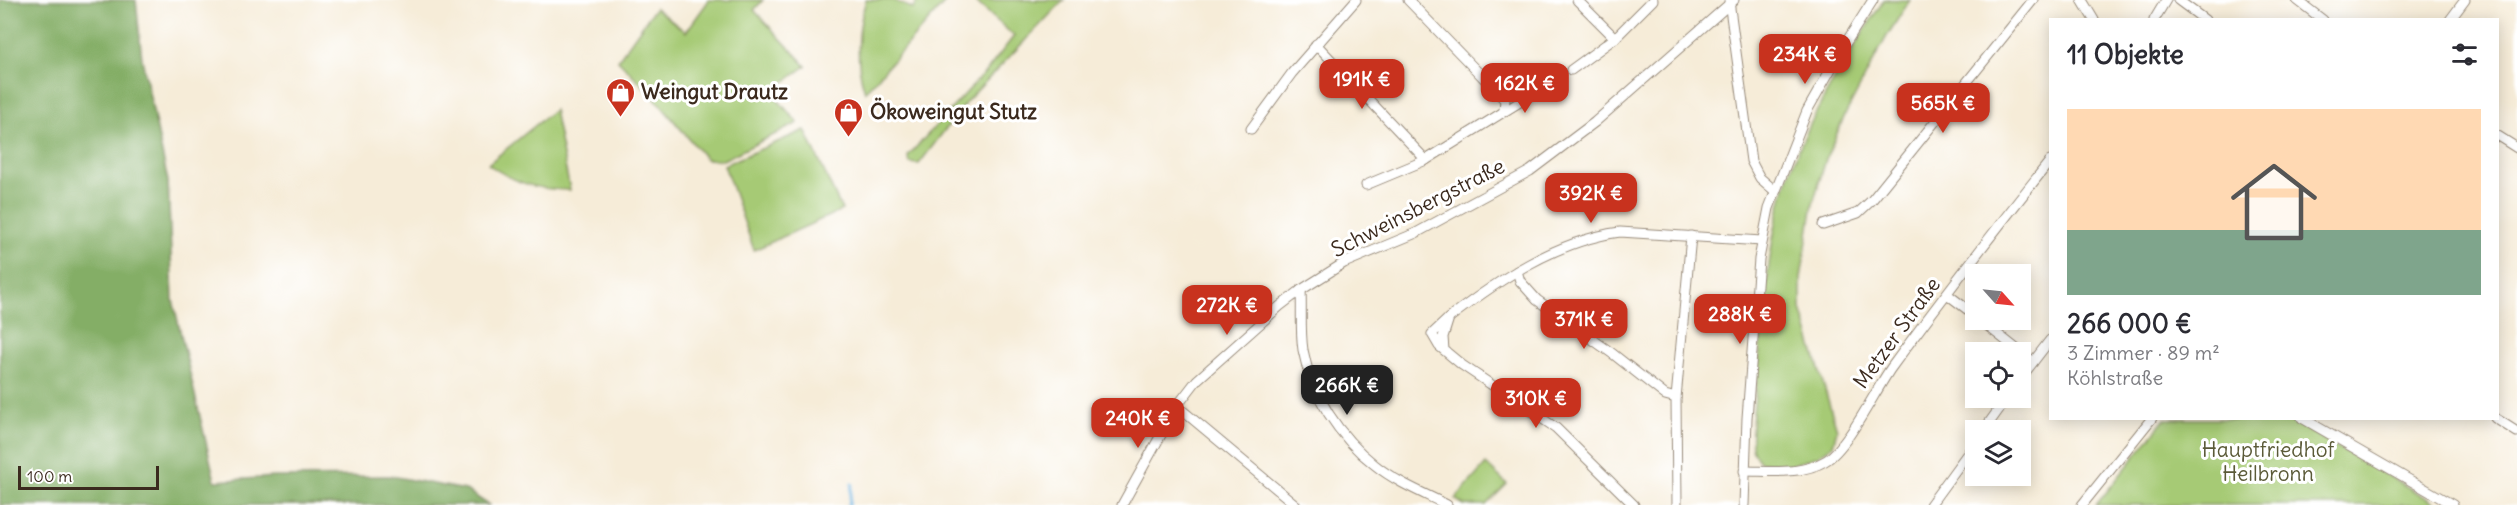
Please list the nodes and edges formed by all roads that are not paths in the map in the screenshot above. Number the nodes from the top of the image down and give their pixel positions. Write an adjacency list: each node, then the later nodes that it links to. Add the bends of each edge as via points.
1 (1356, 0): 19 (street)
2 (1408, 0): 22 (street, via 1505,100)
3 (1578, 0): 18 (street)
4 (1653, 0): 18 (street)
5 (1873, 0): 29 (street, via 1807,111)
6 (2033, 0): 30 (street, via 1872,200 1858,213)
7 (2082, 0): 13 (street)
8 (2166, 0): 14 (street)
9 (2178, 0): 15 (street)
10 (2297, 0): 16 (street)
11 (2465, 0): 17 (street)
12 (1731, 1): 29 (street, via 1751,160 1760,178); 34 (street, Schweinsbergstraße, via 1616,104 1530,171 1416,233 1344,263)
13 (2093, 18)
14 (2155, 18)
15 (2202, 18)
16 (2321, 18)
17 (2452, 18)
18 (1615, 38): 20 (street)
19 (1316, 44): 23 (street); 26 (street)
20 (1571, 70)
21 (1531, 95): 22 (street)
22 (1504, 110): 26 (street)
23 (1251, 129)
24 (2499, 137): 25 (street)
25 (2517, 148)
26 (1426, 160): 28 (street)
27 (2049, 162): 35 (street, Metzer Straße)
28 (1365, 184)
29 (1775, 191): 32 (street)
30 (1823, 225)
31 (1691, 236): 32 (street); 33 (street, via 1602,234 1546,255); 41 (street)
32 (1762, 241): 48 (street)
33 (1517, 271): 41 (street, via 1537,300 1665,395); 53 (street, via 1449,318 1432,334 1435,341 1462,365 1556,428)
34 (1301, 290): 42 (street, Schweinsbergstraße, via 1197,380); 52 (street, via 1303,349 1315,391 1338,427 1374,465)
35 (1947, 294): 36 (street); 48 (street, Metzer Straße, via 1875,391 1849,436 1827,460 1802,471)
36 (1965, 308)
37 (1993, 330): 39 (street)
38 (2049, 341): 39 (street)
39 (2033, 362): 40 (street)
40 (2031, 365)
41 (1676, 398): 54 (street)
42 (1178, 406): 50 (street, Schweinsbergstraße); 51 (street)
43 (2150, 420): 56 (street)
44 (2305, 420): 57 (street)
45 (2498, 420): 46 (street)
46 (2517, 432)
47 (1965, 458): 49 (street)
48 (1744, 471): 55 (street)
49 (1933, 504)
50 (1122, 505)
51 (1296, 505)
52 (1447, 505)
53 (1634, 505)
54 (1677, 505)
55 (1744, 505)
56 (2082, 505)
57 (2453, 505)

